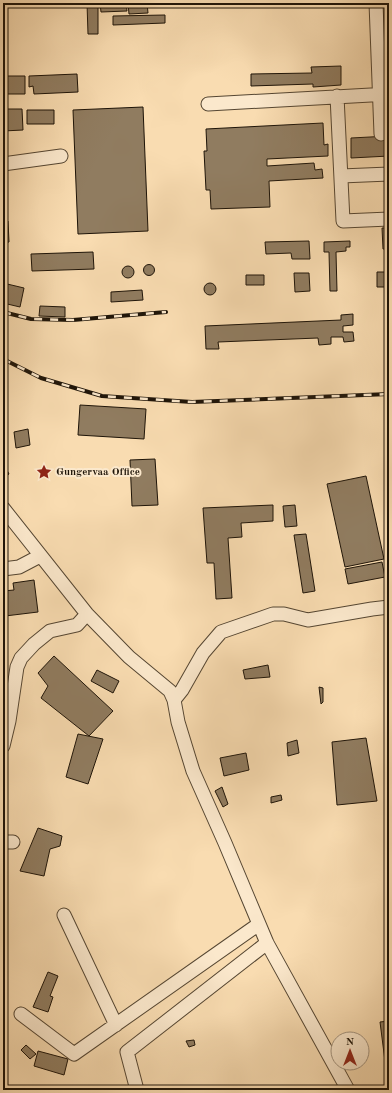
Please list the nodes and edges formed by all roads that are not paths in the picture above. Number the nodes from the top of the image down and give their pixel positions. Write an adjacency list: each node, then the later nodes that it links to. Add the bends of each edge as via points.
1 (376, 3): 2 (street)
2 (384, 94): 3 (street); 5 (street)
3 (337, 96): 4 (street); 9 (street)
4 (208, 104)
5 (381, 134)
6 (61, 156): 7 (street)
7 (3, 164)
8 (389, 174): 9 (street)
9 (341, 176): 10 (street, via 343,221)
10 (389, 219)
11 (3, 508): 12 (street)
12 (40, 556): 13 (street, via 19,567); 15 (street)
13 (3, 569)
14 (389, 607): 16 (street, via 308,620 273,614 221,632 203,653)
15 (87, 614): 16 (street, via 129,657 170,691); 17 (street, via 77,625 50,631 21,658 17,666)
16 (174, 700): 19 (street, via 193,771)
17 (3, 746)
18 (64, 915): 22 (street)
19 (259, 924): 20 (street); 22 (street)
20 (267, 943): 23 (street, via 126,1052); 24 (street)
21 (20, 1014): 22 (street, via 74,1054)
22 (116, 1025)
23 (137, 1090)
24 (348, 1090)

